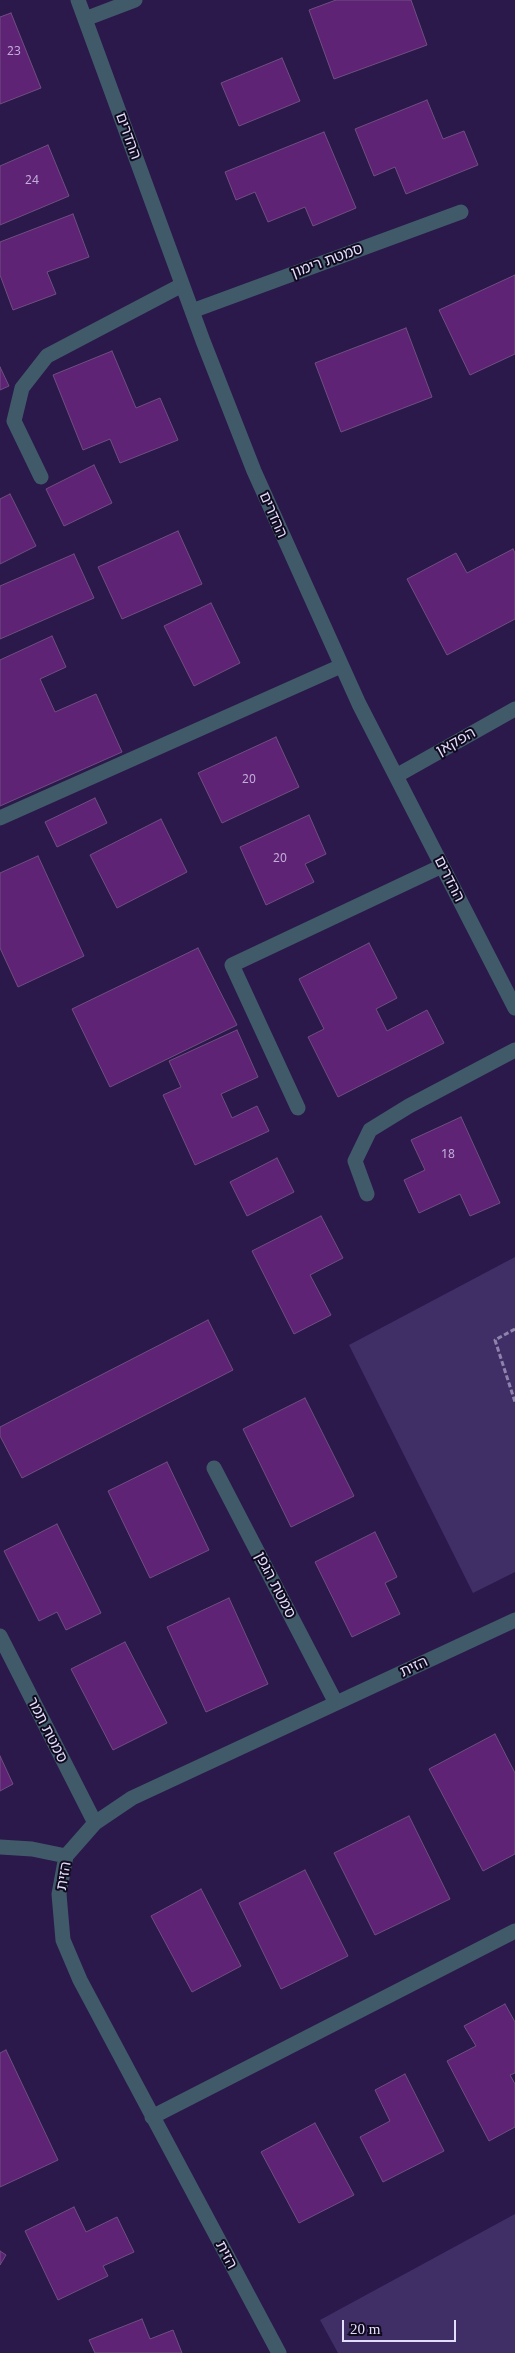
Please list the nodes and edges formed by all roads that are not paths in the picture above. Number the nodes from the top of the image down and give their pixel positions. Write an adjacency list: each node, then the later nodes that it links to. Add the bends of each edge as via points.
1 (78, 0): 3 (street, ההדרים)
2 (135, 0): 3 (street)
3 (85, 18): 5 (street, ההדרים)
4 (461, 212): 6 (street, סמטת רימון)
5 (182, 285): 6 (street, ההדרים); 7 (street, via 47,356 22,388 14,421)
6 (192, 311): 8 (street, ההדרים, via 254,471)
7 (41, 477)
8 (341, 666): 10 (street, ההדרים); 11 (street)
9 (515, 709): 10 (street, הפקאן)
10 (396, 776): 12 (street, ההדרים)
11 (0, 818)
12 (442, 866): 13 (street, ההדרים); 15 (street, via 232,965)
13 (515, 1008)
14 (515, 1050): 16 (street, via 370,1130 355,1161)
15 (298, 1108)
16 (367, 1194)
17 (214, 1468): 20 (street, סמטת הגפן)
18 (515, 1620): 20 (street, הזית)
19 (0, 1636): 21 (street, סמטת תמר)
20 (336, 1703): 21 (street, הזית, via 132,1798)
21 (94, 1823): 23 (street, הזית)
22 (0, 1847): 23 (street)
23 (66, 1856): 25 (street, הזית, via 59,1894 63,1940 80,1980)
24 (515, 1931): 25 (street)
25 (152, 2117): 26 (street, הזית)
26 (279, 2353)

